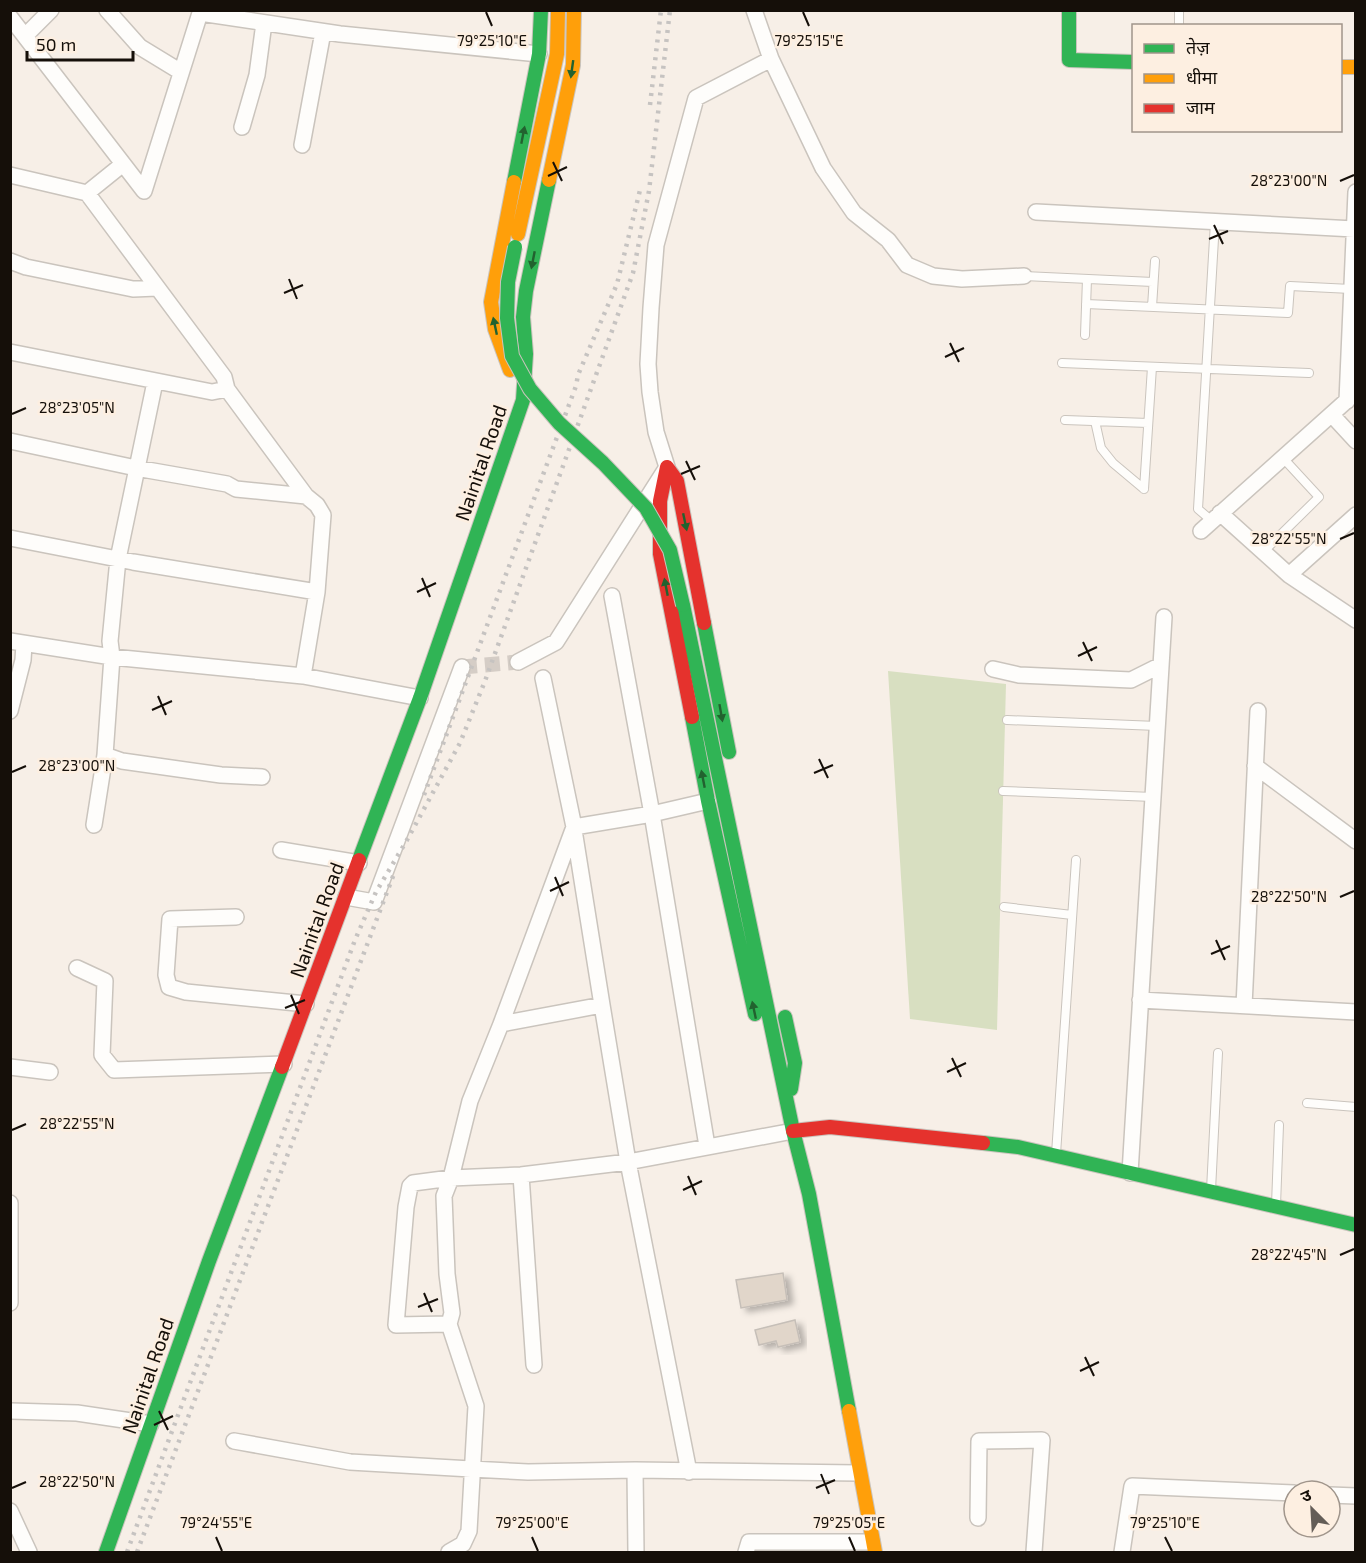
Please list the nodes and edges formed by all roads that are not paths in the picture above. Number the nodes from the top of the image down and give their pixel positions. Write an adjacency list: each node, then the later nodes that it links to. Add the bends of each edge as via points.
1 (51, 10): 11 (street)
2 (106, 10): 15 (street, via 140,47)
3 (541, 10): 12 (street, Nainital Road)
4 (558, 10): 113 (street, bridge, via 557,54 508,282 512,356 530,389 559,423 645,508 670,550)
5 (574, 10): 38 (street, Nainital Road, one-way to 38, via 573,65 526,291)
6 (754, 10): 13 (street)
7 (1070, 10): 14 (street, via 1069,60)
8 (10, 16): 11 (street)
9 (264, 23): 10 (street); 15 (street, via 200,13); 16 (street, via 257,75)
10 (323, 32): 12 (street); 17 (street)
11 (25, 36): 18 (street)
12 (539, 54): 39 (street, Nainital Road, one-way to 12, via 491,302)
13 (771, 59): 27 (street, via 823,168 854,213 888,240 907,266 933,276 962,279); 55 (street, via 696,98 656,245 648,364 656,432)
14 (1132, 62)
15 (181, 72): 18 (street, via 144,191)
16 (242, 127)
17 (302, 145)
18 (123, 164): 21 (street)
19 (10, 175): 21 (street)
20 (1356, 192): 24 (street)
21 (87, 193): 30 (street)
22 (1036, 212): 23 (street)
23 (1215, 222): 24 (street); 34 (lane)
24 (1354, 229): 31 (street)
25 (10, 261): 30 (street, via 133,289)
26 (1155, 261): 29 (lane)
27 (1024, 276): 28 (lane)
28 (1087, 279): 29 (lane); 32 (lane)
29 (1153, 282): 33 (lane)
30 (157, 288): 45 (street, via 224,377)
31 (1351, 289): 34 (lane, via 1290,286 1288,313); 36 (street)
32 (1086, 304): 33 (lane); 35 (lane)
33 (1152, 307): 34 (lane)
34 (1210, 309): 42 (lane)
35 (1085, 335)
36 (1352, 350): 46 (street)
37 (10, 352): 44 (street)
38 (526, 354): 39 (street); 47 (street, Nainital Road)
39 (504, 356): 47 (street, Nainital Road)
40 (1062, 363): 41 (lane)
41 (1152, 367): 42 (lane); 51 (lane)
42 (1206, 369): 43 (lane); 59 (lane, via 1198,509)
43 (1309, 373)
44 (155, 382): 45 (street, via 212,392); 56 (street)
45 (227, 389): 57 (street)
46 (1351, 397): 48 (street)
47 (523, 400): 76 (street, Nainital Road)
48 (1332, 415): 53 (street); 54 (street)
49 (1065, 420): 50 (lane)
50 (1095, 422): 51 (lane); 51 (lane, via 1101,448 1144,489)
51 (1148, 423)
52 (10, 441): 56 (street)
53 (1356, 441)
54 (1283, 458): 59 (street); 61 (lane, via 1319,497)
55 (667, 467): 70 (street, via 556,642); 82 (street, one-way to 82, via 677,481); 88 (street, one-way to 55, via 660,554 660,501)
56 (136, 468): 57 (street, via 236,489); 62 (street)
57 (306, 496): 64 (street, via 323,515)
58 (1356, 515): 63 (street)
59 (1211, 522): 61 (street)
60 (10, 538): 62 (street)
61 (1263, 552): 63 (street)
62 (118, 559): 64 (street); 69 (street)
63 (1289, 575): 67 (street)
64 (317, 592): 74 (street)
65 (612, 596): 89 (street)
66 (1164, 617): 71 (street)
67 (1356, 620)
68 (17, 643): 69 (street); 77 (street, via 23,660)
69 (112, 657): 74 (street); 81 (street)
70 (518, 662)
71 (1161, 665): 73 (street, via 1131,680 1019,675); 80 (street)
72 (462, 667): 96 (street, via 374,902)
73 (993, 669)
74 (303, 676): 76 (street)
75 (543, 678): 91 (street)
76 (420, 698): 95 (street, Nainital Road)
77 (10, 711)
78 (1258, 711): 83 (street)
79 (1007, 720): 80 (lane)
80 (1157, 726): 87 (street)
81 (105, 755): 84 (street, via 122,761 221,775); 90 (street)
82 (731, 766)
83 (1255, 766): 92 (street); 106 (street)
84 (262, 777)
85 (735, 789): 100 (street)
86 (1003, 791): 87 (lane)
87 (1153, 797): 103 (street)
88 (708, 801): 89 (street); 113 (street, one-way to 88, via 770,1082)
89 (652, 814): 91 (street); 118 (street)
90 (94, 825)
91 (574, 827): 105 (street); 108 (street)
92 (1356, 841)
93 (280, 850): 95 (street)
94 (1076, 860): 98 (lane)
95 (359, 864): 96 (street, Nainital Road)
96 (346, 897): 104 (street, Nainital Road)
97 (1004, 907): 98 (lane)
98 (1072, 915): 119 (lane)
99 (236, 917): 104 (street, via 170,919 166,975 169,987)
100 (765, 929)
101 (77, 968): 110 (street, via 105,981 102,1055 114,1070)
102 (781, 1000): 113 (street, via 795,1063)
103 (1140, 1000): 106 (street); 121 (street)
104 (306, 1004): 110 (street, Nainital Road)
105 (602, 1005): 108 (street); 120 (street)
106 (1244, 1006): 107 (street)
107 (1356, 1012)
108 (501, 1024): 123 (street, via 470,1101)
109 (1218, 1053): 124 (lane)
110 (284, 1064): 133 (street, Nainital Road)
111 (10, 1067): 112 (street)
112 (50, 1072)
113 (788, 1102): 117 (street)
114 (1307, 1103): 115 (lane)
115 (1356, 1107)
116 (1279, 1125): 126 (lane)
117 (793, 1131): 118 (street); 119 (street, via 831,1127 1018,1147); 138 (street)
118 (707, 1146): 120 (street)
119 (1056, 1156): 121 (street)
120 (628, 1162): 122 (street); 137 (street)
121 (1130, 1173): 124 (street)
122 (521, 1175): 123 (street); 131 (street)
123 (451, 1178): 130 (street, via 444,1196 452,1313); 130 (street, via 410,1186 396,1324)
124 (1210, 1191): 126 (street)
125 (10, 1203): 128 (street)
126 (1276, 1206): 127 (street)
127 (1356, 1225)
128 (11, 1265): 129 (street)
129 (10, 1304)
130 (449, 1324): 135 (street, via 476,1406)
131 (534, 1365)
132 (11, 1411): 133 (street, via 76,1413)
133 (151, 1424): 144 (street, Nainital Road)
134 (234, 1442): 135 (street, via 350,1462)
135 (471, 1469): 136 (street); 145 (street, via 470,1531 463,1544)
136 (635, 1470): 137 (street); 146 (street)
137 (689, 1472): 138 (street)
138 (858, 1473): 142 (street)
139 (1282, 1492): 149 (street, via 1132,1486)
140 (10, 1510): 143 (street)
141 (978, 1518): 148 (street, via 979,1441 1042,1440)
142 (874, 1547): 147 (street, via 749,1542)
143 (29, 1552)
144 (106, 1552)
145 (449, 1552)
146 (636, 1552)
147 (746, 1552)
148 (1034, 1552)
149 (1122, 1552)

